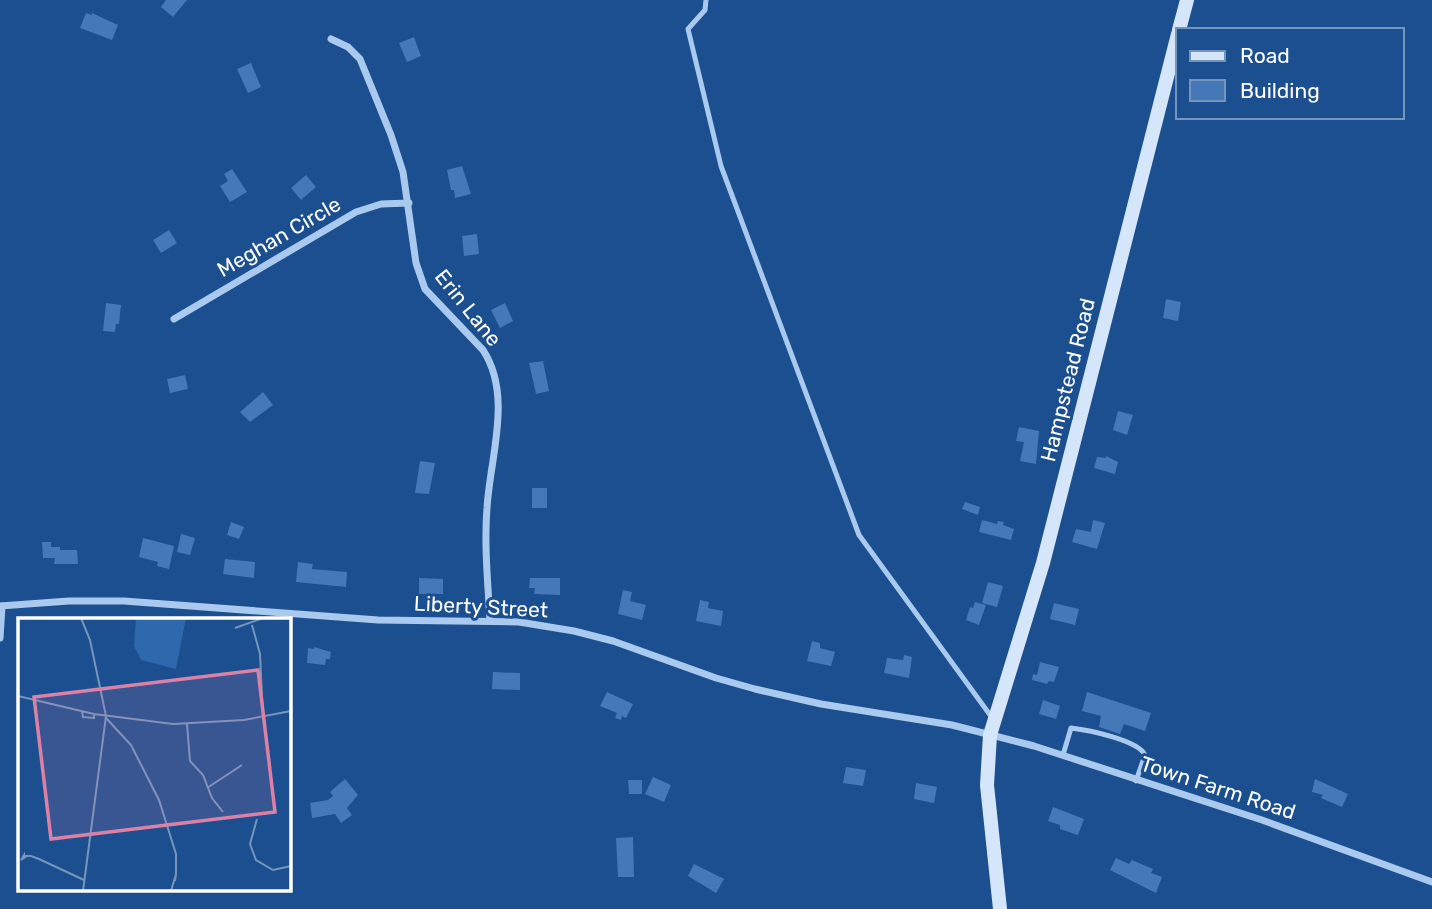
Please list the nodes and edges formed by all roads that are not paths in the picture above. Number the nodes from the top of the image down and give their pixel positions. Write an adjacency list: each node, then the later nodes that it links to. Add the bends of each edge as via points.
1 (706, 0): 11 (lane, via 705,10 688,29 721,166 859,535)
2 (1187, 0): 3 (street, Hampstead Road)
3 (1180, 28)
4 (331, 39): 6 (street, Erin Lane, via 360,59 391,135)
5 (1176, 44): 11 (street, Hampstead Road, via 1043,563)
6 (409, 203): 7 (street, Meghan Circle, via 380,204 355,212); 9 (street, Erin Lane, via 416,263 425,289 483,350 498,385 487,508)
7 (174, 319)
8 (1, 606): 9 (street, Liberty Street, via 124,601 378,620); 10 (street)
9 (490, 621): 12 (street, Liberty Street, via 574,631 768,692)
10 (0, 638)
11 (994, 720): 12 (street, Hampstead Road)
12 (990, 735): 13 (street, Town Farm Road); 16 (street, Hampstead Road, via 988,785)
13 (1063, 755): 14 (street, Town Farm Road); 14 (lane, via 1071,728 1135,745 1145,755)
14 (1136, 781): 15 (street, Town Farm Road, via 1262,820)
15 (1432, 882)
16 (1000, 909)

